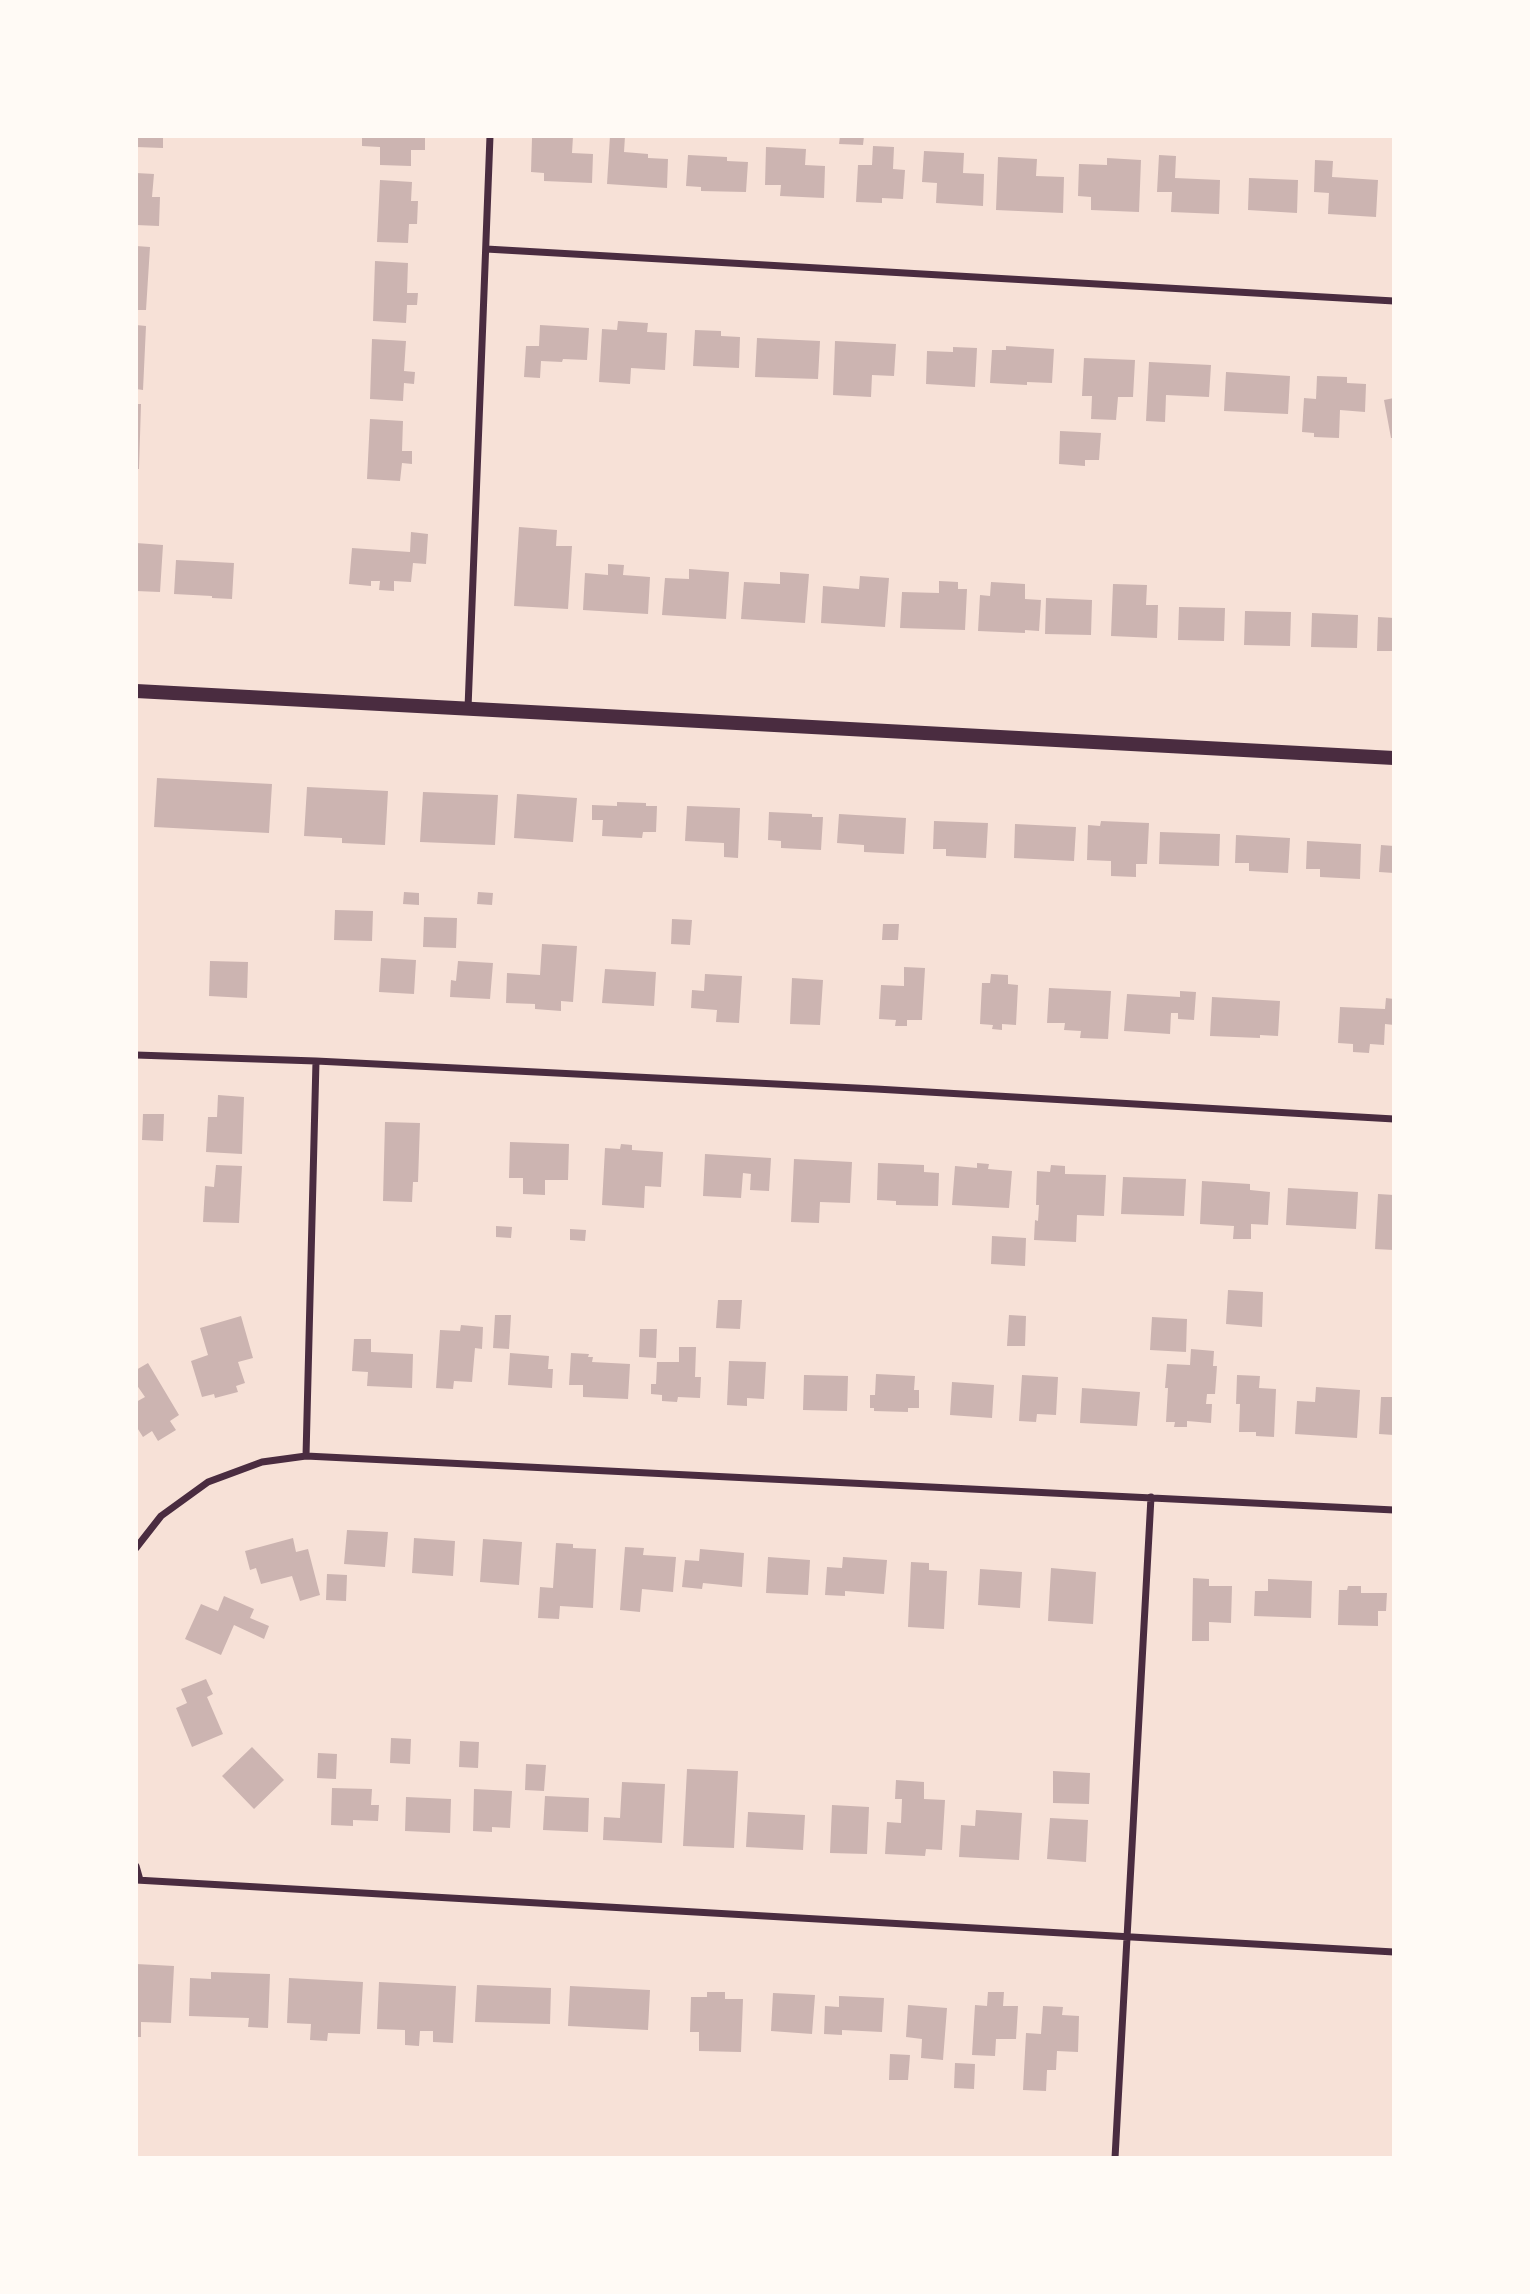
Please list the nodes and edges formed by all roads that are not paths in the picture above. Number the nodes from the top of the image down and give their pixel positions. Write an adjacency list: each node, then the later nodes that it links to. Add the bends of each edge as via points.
1 (490, 136): 2 (street)
2 (486, 249): 3 (street); 5 (street)
3 (1394, 301)
4 (136, 691): 5 (main road)
5 (468, 708): 6 (main road)
6 (1394, 758)
7 (136, 1055): 8 (street)
8 (316, 1061): 9 (street); 10 (street)
9 (1394, 1119)
10 (306, 1456): 11 (street); 13 (street, via 262,1462 208,1482 161,1516)
11 (1151, 1497): 12 (street); 16 (street)
12 (1394, 1510)
13 (136, 1548)
14 (136, 1866): 15 (street)
15 (138, 1880): 16 (street)
16 (1126, 1938): 17 (street); 18 (street)
17 (1394, 1952)
18 (1115, 2158)

